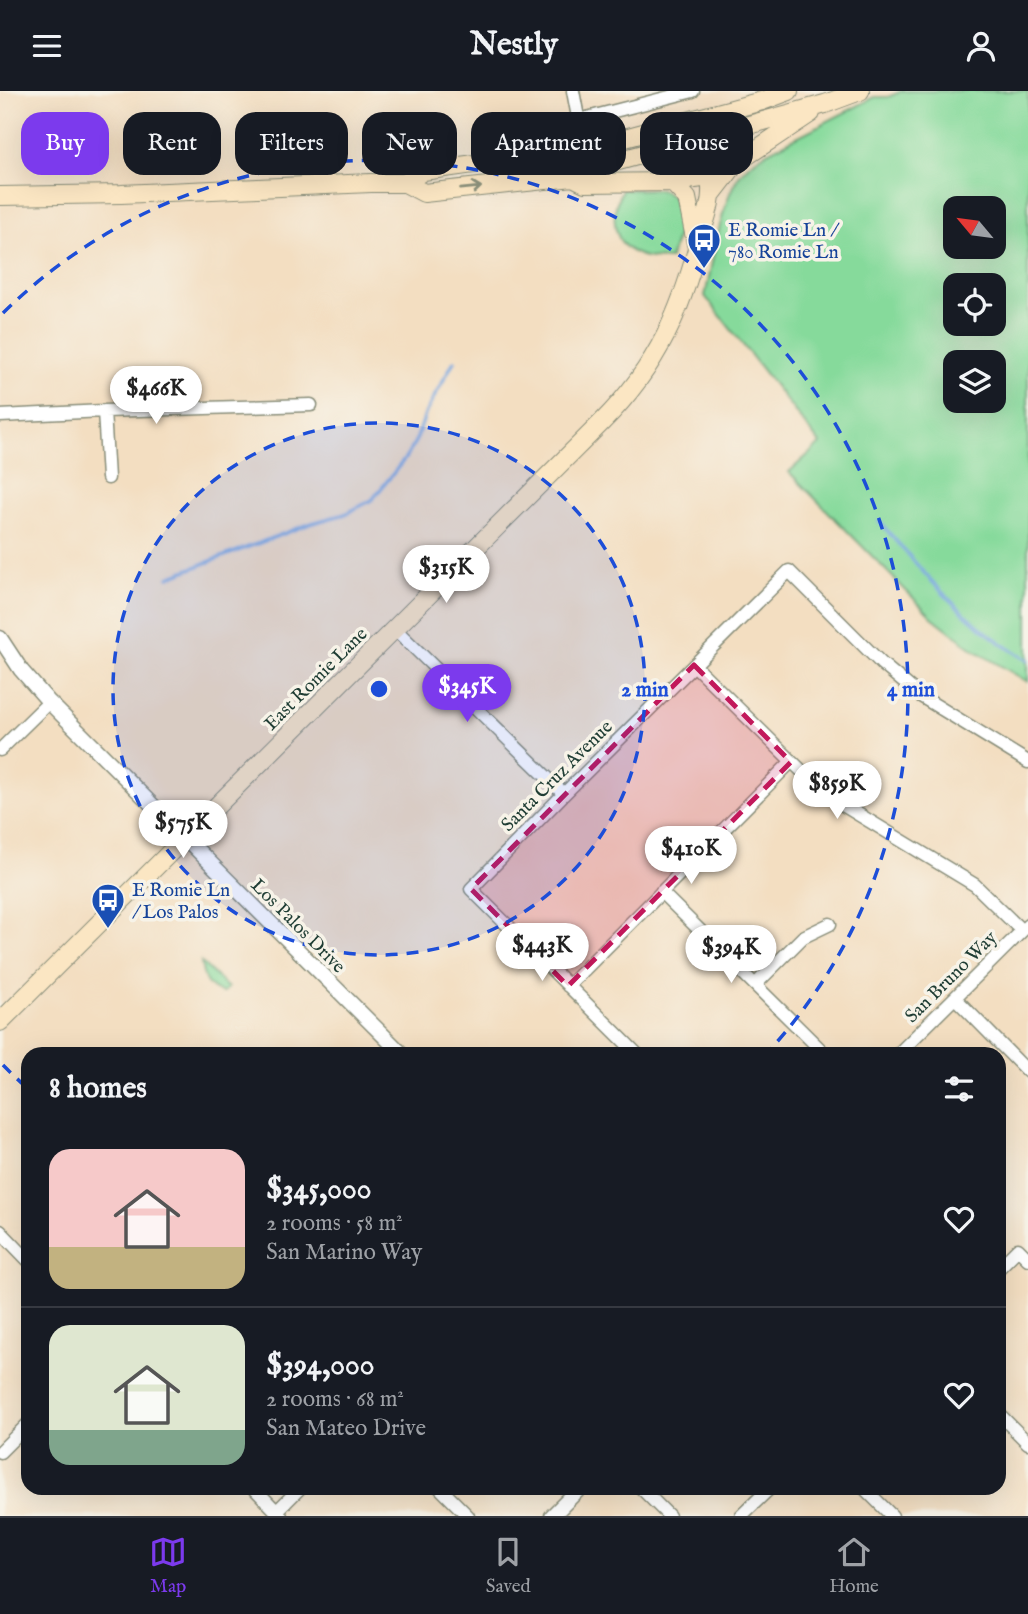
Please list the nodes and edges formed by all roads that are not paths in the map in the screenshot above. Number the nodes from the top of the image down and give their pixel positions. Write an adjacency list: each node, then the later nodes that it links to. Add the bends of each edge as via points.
1 (573, 91): 6 (street)
2 (693, 91): 7 (street)
3 (789, 91): 8 (main road)
4 (860, 91): 5 (main road)
5 (825, 104): 9 (main road); 16 (main road, via 736,163)
6 (577, 112)
7 (610, 112)
8 (721, 112)
9 (753, 124)
10 (640, 155): 13 (main road)
11 (471, 164): 15 (main road, via 423,171)
12 (709, 175): 16 (main road, East Romie Lane)
13 (573, 177): 14 (main road, via 585,183); 15 (main road, one-way to 13, via 424,193)
14 (672, 182): 16 (main road); 18 (main road, via 687,198)
15 (405, 183): 17 (main road)
16 (711, 186): 18 (main road, East Romie Lane)
17 (0, 196)
18 (697, 251): 23 (main road, East Romie Lane, via 668,332 634,388)
19 (311, 405): 20 (street)
20 (104, 411): 21 (street); 22 (street)
21 (0, 416)
22 (108, 478)
23 (395, 629): 30 (street); 31 (main road, East Romie Lane)
24 (0, 638): 26 (street, Los Palos Drive)
25 (694, 665): 28 (street); 29 (street, Santa Cruz Avenue, via 789,571 919,695); 30 (street, Santa Cruz Avenue)
26 (49, 702): 27 (street); 31 (street, Los Palos Drive)
27 (0, 750)
28 (791, 762): 32 (street); 34 (street, via 843,805 975,885)
29 (1028, 762)
30 (564, 794): 36 (street, Santa Cruz Avenue, via 471,889)
31 (184, 837): 38 (main road, East Romie Lane); 39 (street, Los Palos Drive)
32 (661, 892): 35 (street); 36 (street)
33 (830, 924): 35 (street, via 803,937)
34 (1025, 928): 37 (street, San Bruno Way)
35 (755, 985): 41 (street)
36 (568, 986): 40 (street)
37 (955, 998): 42 (street, San Bruno Way); 43 (street)
38 (0, 1022)
39 (395, 1047)
40 (630, 1047)
41 (818, 1047)
42 (905, 1047)
43 (1003, 1047)
44 (1006, 1050): 45 (street)
45 (1028, 1072)
46 (0, 1231): 47 (street)
47 (21, 1253)
48 (1028, 1259): 49 (street, via 1018,1249)
49 (1006, 1261)
50 (1006, 1421): 52 (street)
51 (21, 1431): 53 (street)
52 (1028, 1443)
53 (0, 1452)
54 (261, 1495): 61 (street)
55 (294, 1495): 61 (street)
56 (447, 1495): 62 (street)
57 (574, 1495): 63 (street)
58 (648, 1495): 64 (street)
59 (763, 1495): 65 (street)
60 (871, 1495): 66 (street)
61 (279, 1514)
62 (468, 1516)
63 (552, 1516)
64 (669, 1516)
65 (741, 1516)
66 (892, 1516)

